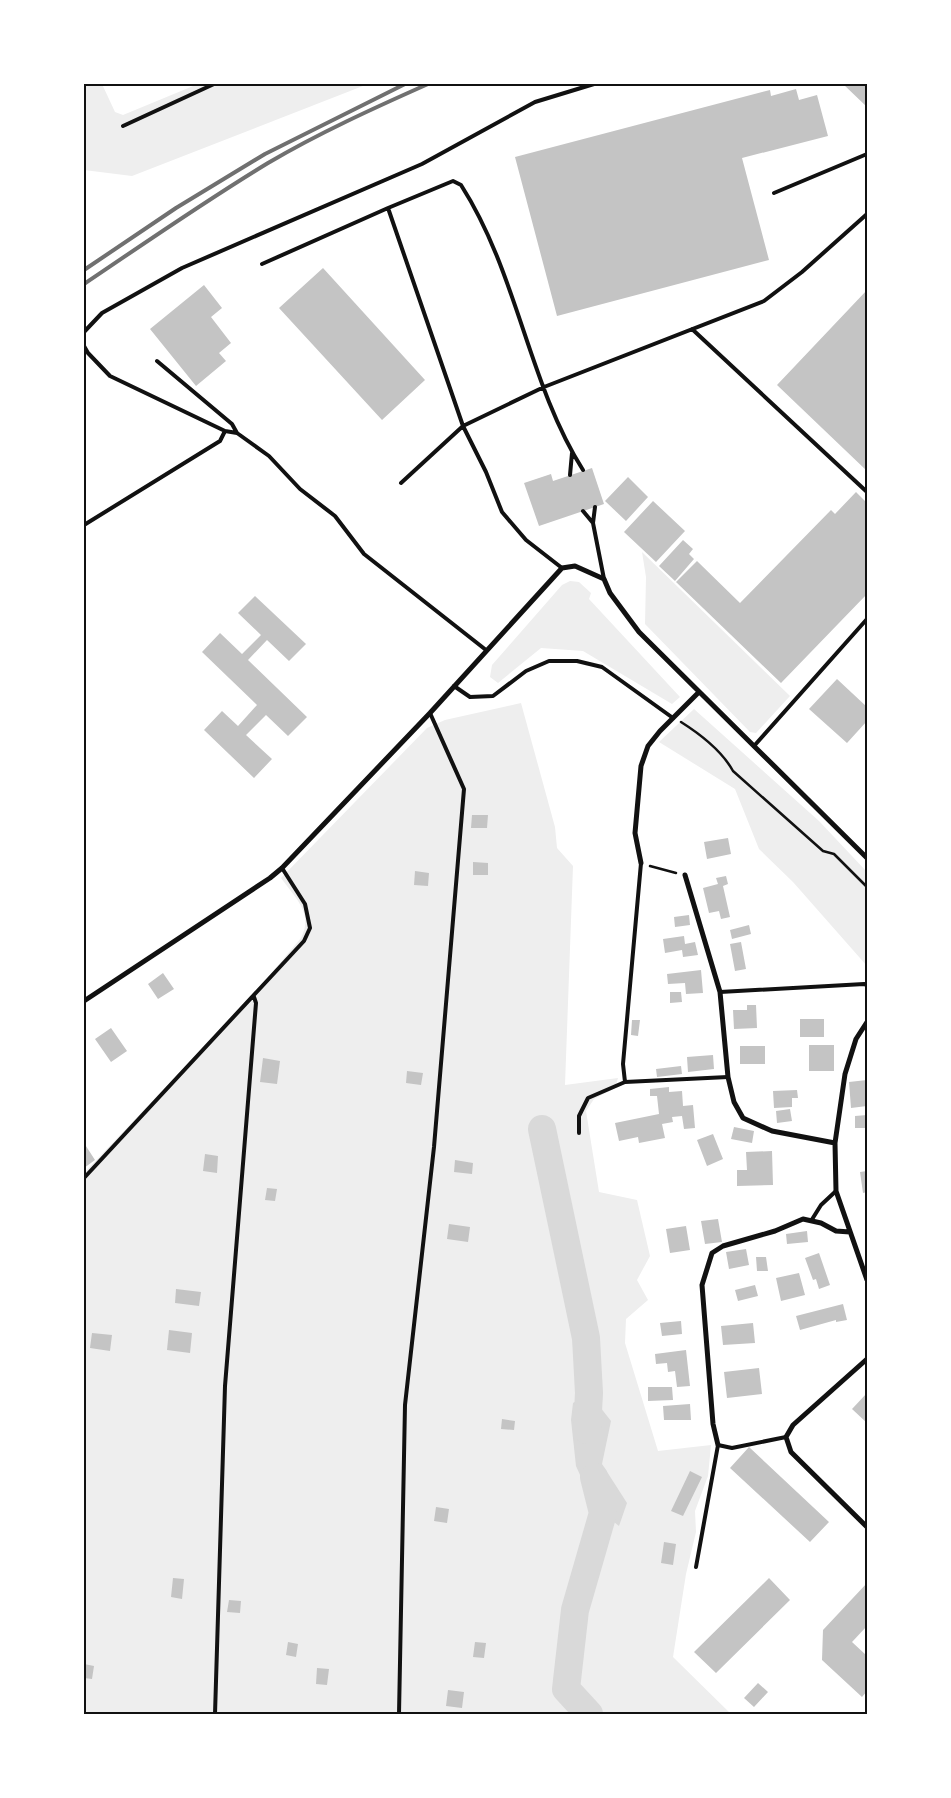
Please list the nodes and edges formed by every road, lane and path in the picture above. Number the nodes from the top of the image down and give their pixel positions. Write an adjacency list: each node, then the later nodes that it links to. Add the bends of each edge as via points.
1 (214, 84): 3 (lane)
2 (594, 84): 10 (lane, via 536,102 422,164 182,268 102,312)
3 (123, 126)
4 (867, 154): 5 (lane)
5 (774, 193)
6 (388, 208): 8 (lane); 13 (lane, via 453,181 461,185 494,244); 14 (lane)
7 (867, 214): 9 (lane, via 764,301)
8 (262, 264)
9 (692, 329): 13 (lane); 21 (lane)
10 (84, 332)
11 (84, 346): 15 (lane, via 110,376)
12 (157, 360): 16 (lane, via 232,424)
13 (544, 387): 14 (lane); 17 (lane)
14 (463, 426): 20 (lane); 26 (lane, via 502,512 526,540)
15 (225, 431): 16 (lane); 25 (lane, via 220,441)
16 (237, 433): 29 (lane, via 269,456 300,489 335,516 364,554)
17 (572, 453): 18 (lane); 19 (lane)
18 (583, 470)
19 (570, 475)
20 (401, 483)
21 (867, 492)
22 (595, 507): 24 (lane)
23 (583, 511): 24 (lane)
24 (593, 523): 27 (lane)
25 (84, 525)
26 (562, 568): 27 (street, via 575,566); 29 (street)
27 (604, 579): 31 (street, via 610,593 640,632)
28 (867, 619): 34 (lane)
29 (486, 650): 30 (street)
30 (454, 686): 32 (street); 33 (lane, via 470,697 493,696 526,671 549,661 577,661 602,667)
31 (699, 692): 33 (street); 34 (street)
32 (430, 714): 37 (street); 60 (lane, via 464,789 434,1147 405,1405)
33 (673, 718): 36 (street, via 648,746 642,766 635,833); 39 (path, via 694,730 728,762 733,771 823,851 834,854)
34 (754, 746): 35 (street)
35 (867, 858)
36 (641, 863): 38 (path); 46 (lane, via 623,1064)
37 (282, 868): 42 (lane, via 305,904 310,928 304,941); 43 (street)
38 (685, 875): 41 (street)
39 (867, 887)
40 (867, 985): 41 (lane)
41 (720, 992): 45 (street)
42 (254, 997): 49 (lane); 59 (lane, via 256,1004 225,1386)
43 (84, 1001)
44 (867, 1022): 48 (street, via 856,1039 845,1074)
45 (728, 1076): 46 (lane); 48 (street, via 734,1102 743,1118 772,1131)
46 (625, 1082): 47 (lane, via 588,1098 579,1116)
47 (579, 1133)
48 (835, 1143): 50 (street)
49 (84, 1178)
50 (836, 1191): 51 (lane, via 821,1204); 52 (street)
51 (812, 1221): 52 (street, via 836,1231); 56 (street, via 803,1219 723,1246 712,1253 702,1285 713,1424)
52 (850, 1232): 53 (street)
53 (867, 1280)
54 (867, 1359): 55 (street, via 793,1425)
55 (786, 1437): 56 (lane, via 732,1448); 57 (street, via 791,1452)
56 (718, 1445): 58 (lane)
57 (867, 1527)
58 (696, 1567)
59 (215, 1714)
60 (399, 1714)

